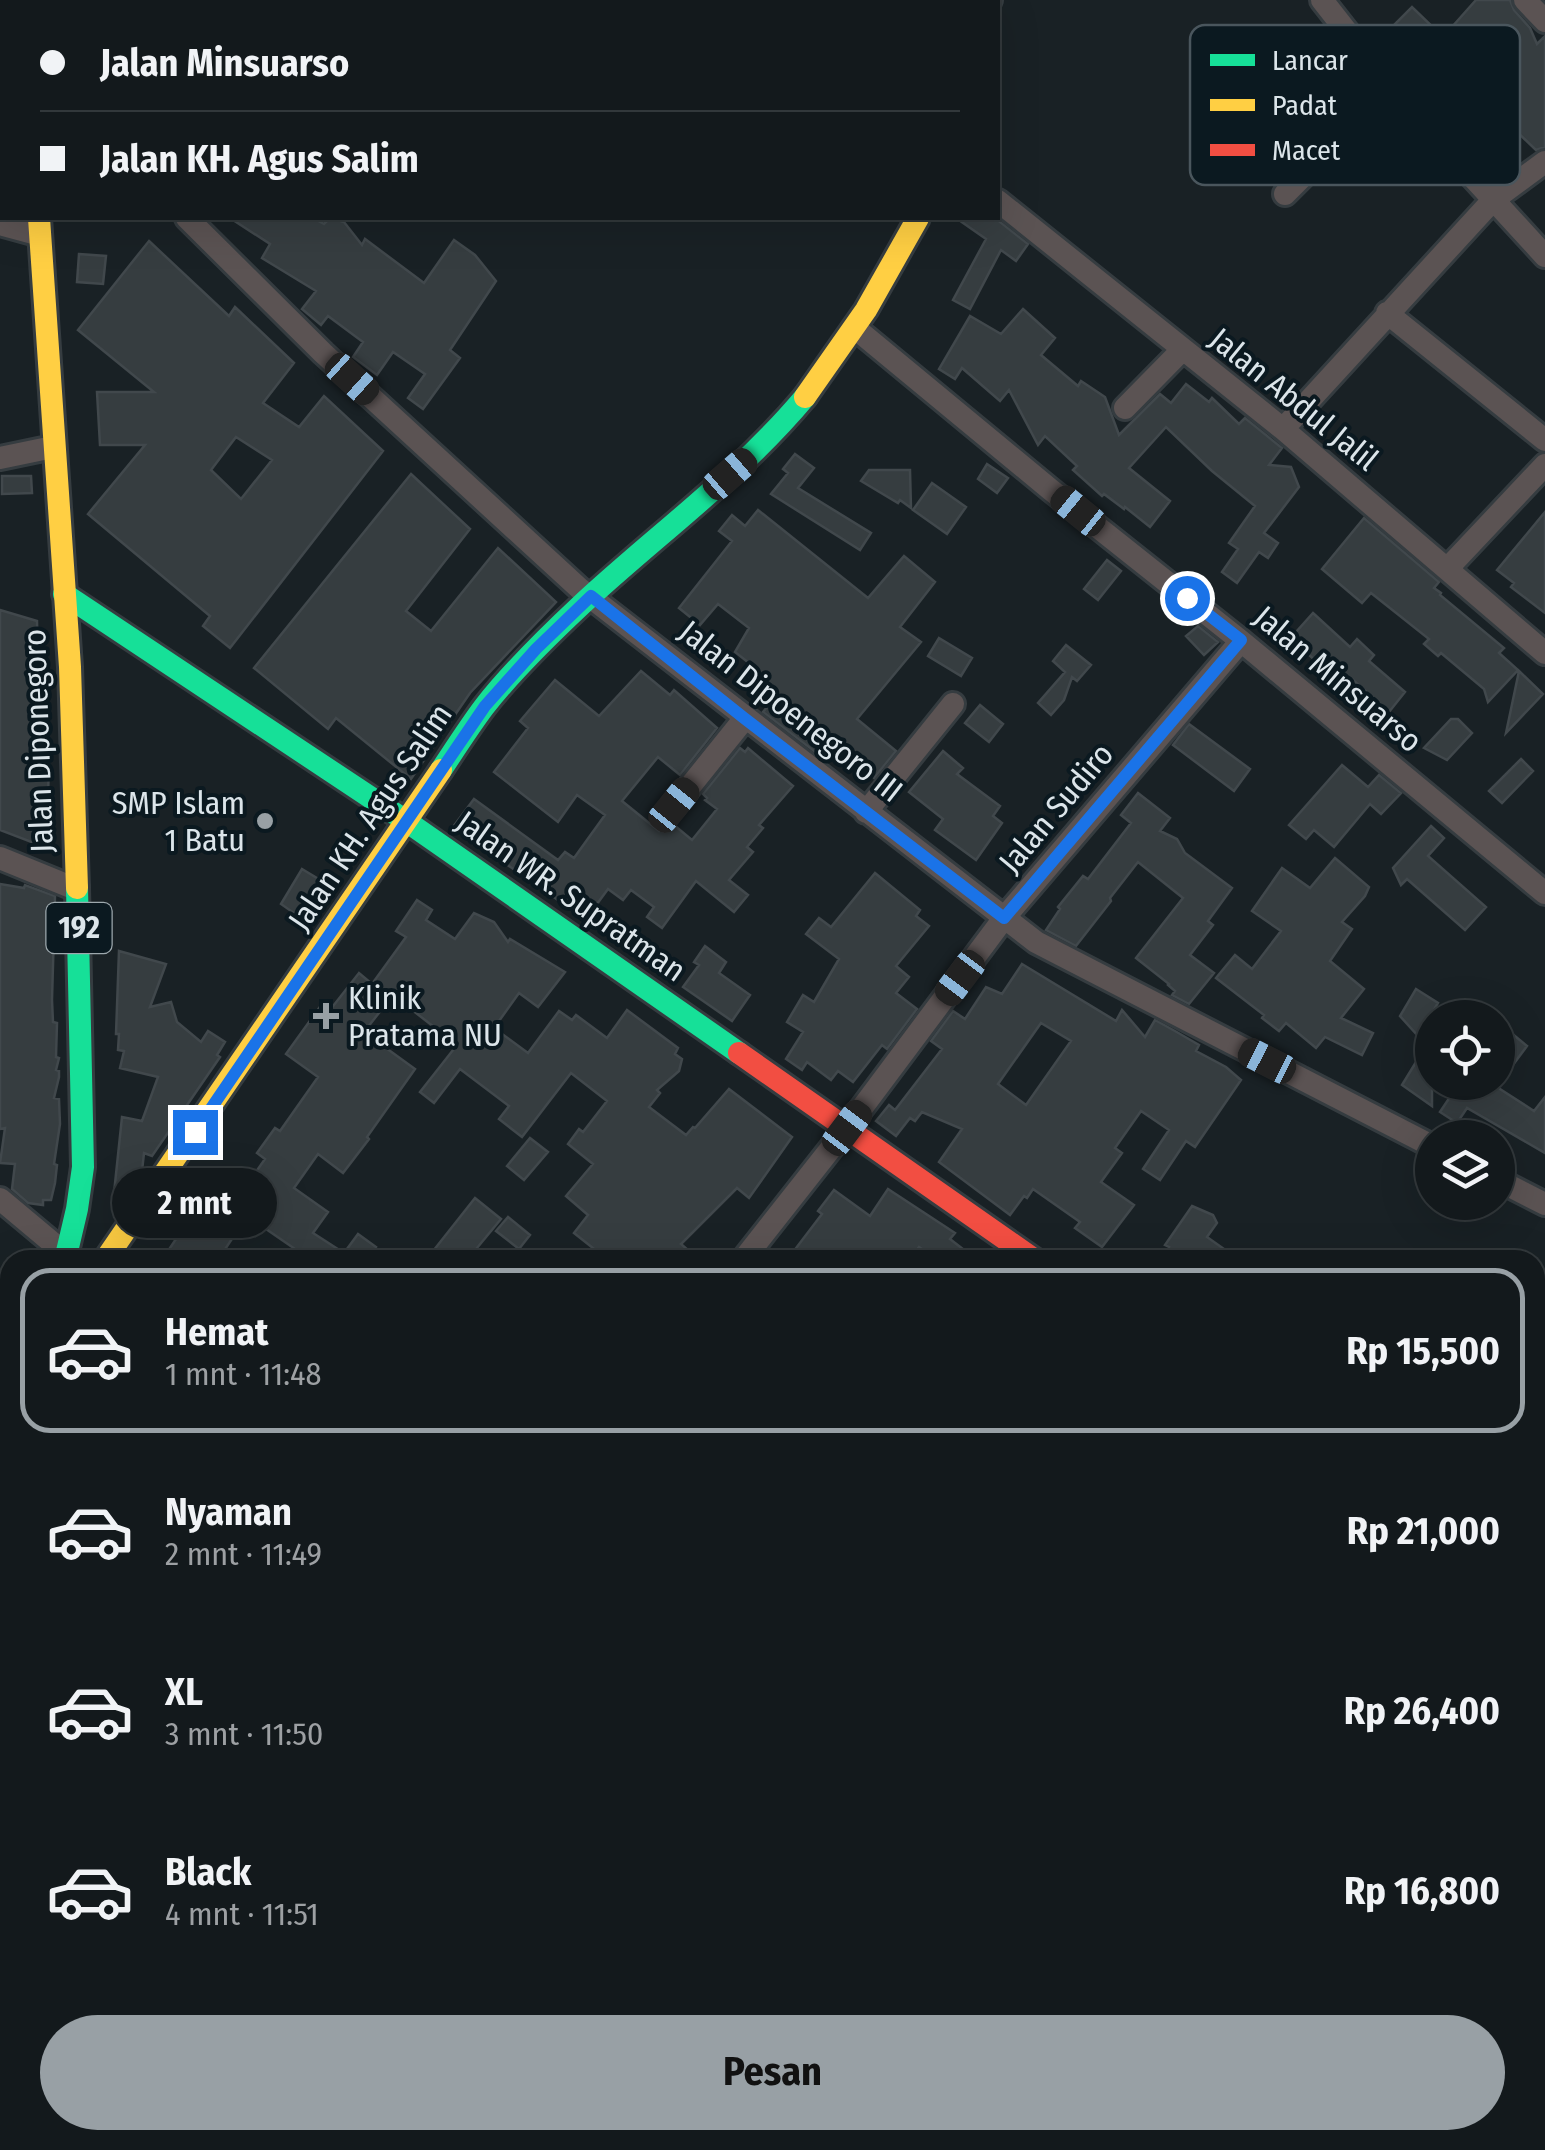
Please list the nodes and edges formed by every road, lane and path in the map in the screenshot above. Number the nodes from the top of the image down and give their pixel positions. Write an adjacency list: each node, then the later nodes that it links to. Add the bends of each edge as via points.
1 (1353, 0): 3 (street)
2 (1526, 0): 4 (street)
3 (1328, 8)
4 (1545, 21)
5 (1545, 162): 6 (street)
6 (1520, 181)
7 (1294, 185): 10 (street)
8 (1480, 185): 11 (street)
9 (1514, 185): 11 (street)
10 (1285, 194)
11 (1494, 200): 17 (street); 18 (street)
12 (1000, 203): 20 (street, Jalan Abdul Jalil)
13 (189, 220): 29 (street, Jalan Dipoenegoro III, via 323,353)
14 (917, 220): 19 (main road, Jalan KH. Agus Salim)
15 (0, 224): 16 (street)
16 (40, 226): 24 (main road, Jalan Diponegoro / 192)
17 (1545, 256)
18 (1387, 313): 22 (street); 23 (street)
19 (854, 328): 29 (main road, Jalan KH. Agus Salim, via 807,396 758,450); 30 (street, Jalan Minsuarso)
20 (1182, 350): 21 (street); 22 (street, Jalan Abdul Jalil)
21 (1125, 408)
22 (1283, 429): 27 (street, Jalan Abdul Jalil)
23 (1545, 440)
24 (53, 447): 25 (street); 28 (main road, Jalan Diponegoro / 192)
25 (0, 458)
26 (1545, 465): 27 (street)
27 (1446, 568): 32 (street, Jalan Abdul Jalil)
28 (64, 594): 31 (main road, Jalan WR. Supratman); 40 (main road, Jalan Diponegoro / 192, via 80,662)
29 (591, 596): 35 (street, Jalan Dipoenegoro III); 38 (main road, Jalan KH. Agus Salim, via 485,706)
30 (1241, 640): 41 (street, Jalan Minsuarso); 42 (street, Jalan Sudiro)
31 (148, 652): 33 (main road); 38 (main road, Jalan WR. Supratman)
32 (1545, 653)
33 (121, 654)
34 (952, 704): 37 (street)
35 (744, 718): 36 (street); 37 (street, Jalan Dipoenegoro III)
36 (674, 805)
37 (866, 812): 42 (street, Jalan Dipoenegoro III)
38 (406, 821): 43 (main road, Jalan WR. Supratman); 50 (main road, Jalan KH. Agus Salim)
39 (0, 858): 40 (street)
40 (76, 889): 49 (main road, Jalan Diponegoro / 192, via 83,1167)
41 (1545, 893)
42 (1004, 918): 43 (street, Jalan Sudiro); 44 (street, Jalan Dipoenegoro III, via 1036,942)
43 (847, 1128): 51 (street, Jalan Sudiro); 52 (main road, Jalan WR. Supratman)
44 (1415, 1137)
45 (1515, 1189): 47 (street)
46 (0, 1199): 48 (street)
47 (1545, 1204)
48 (57, 1250)
49 (68, 1250)
50 (113, 1250)
51 (751, 1250)
52 (1021, 1250)

